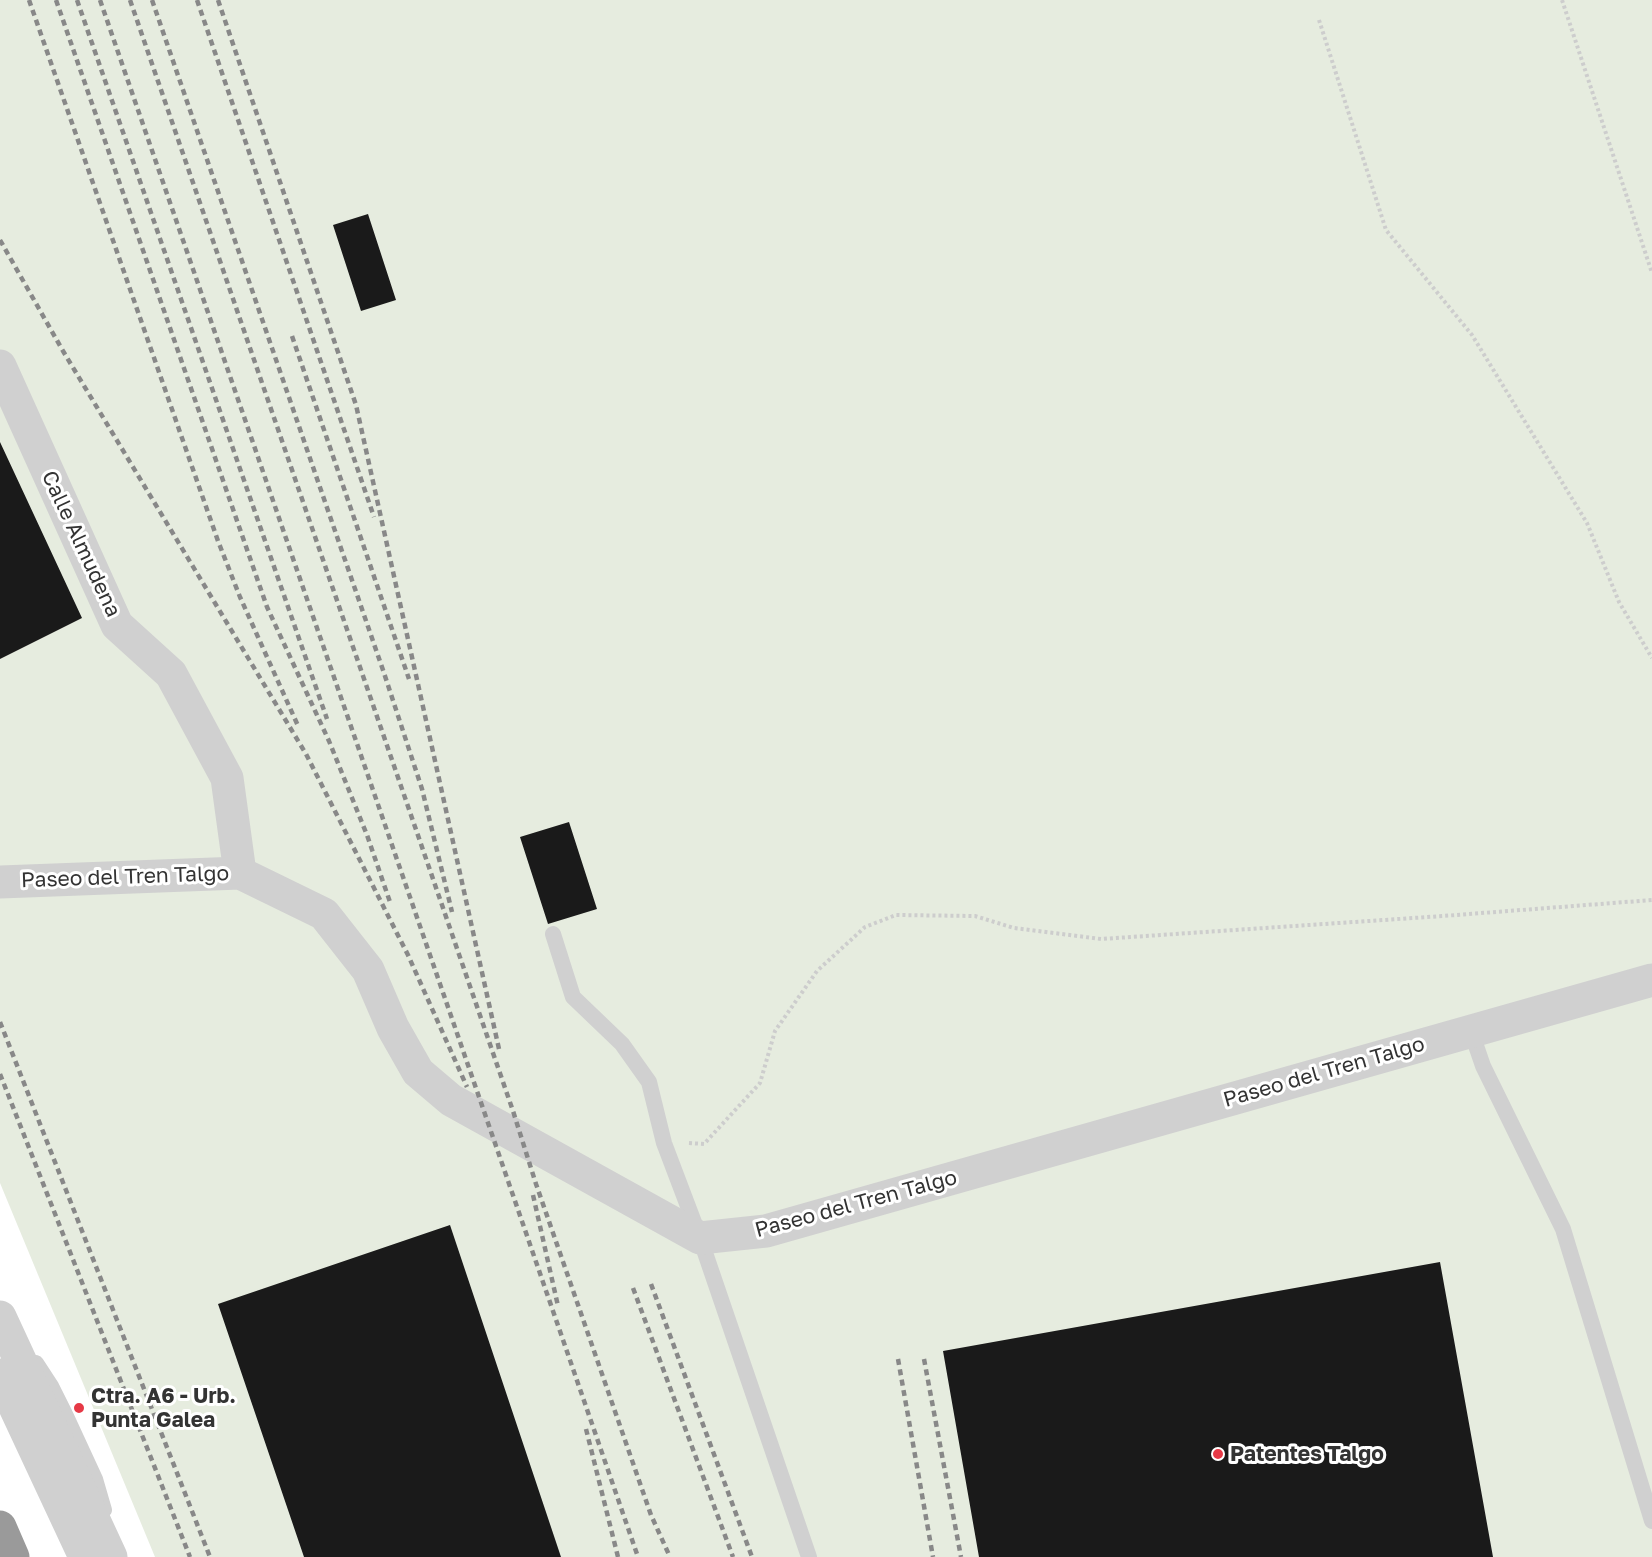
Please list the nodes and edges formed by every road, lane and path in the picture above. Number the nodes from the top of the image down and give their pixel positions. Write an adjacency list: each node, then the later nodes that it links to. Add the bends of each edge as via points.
1 (1562, 0): 3 (path)
2 (1319, 20): 5 (path, via 1386,230 1472,335 1587,523 1618,602)
3 (1652, 273)
4 (0, 366): 6 (street, Calle Almudena, via 117,625 171,674 227,778)
5 (1652, 658)
6 (240, 873): 7 (street, Paseo del Tren Talgo); 13 (street, Paseo del Tren Talgo, via 324,914 368,970 393,1028 418,1071 451,1100)
7 (0, 882)
8 (1652, 900): 12 (path, via 1101,939 1014,928 975,916 896,915 865,927 817,971 775,1031 760,1083 704,1144)
9 (552, 934): 12 (lane, via 573,997 622,1044 650,1082)
10 (1652, 980): 11 (street, Paseo del Tren Talgo)
11 (1471, 1031): 13 (street, Paseo del Tren Talgo, via 766,1231); 17 (lane, via 1483,1066 1563,1229)
12 (664, 1143): 13 (lane)
13 (700, 1238): 23 (lane)
14 (0, 1309): 22 (lane, via 65,1414 95,1479)
15 (0, 1317): 21 (street)
16 (0, 1375): 20 (street)
17 (1652, 1521)
18 (0, 1527): 19 (highway)
19 (13, 1557)
20 (85, 1557)
21 (111, 1557)
22 (117, 1557)
23 (809, 1557)

